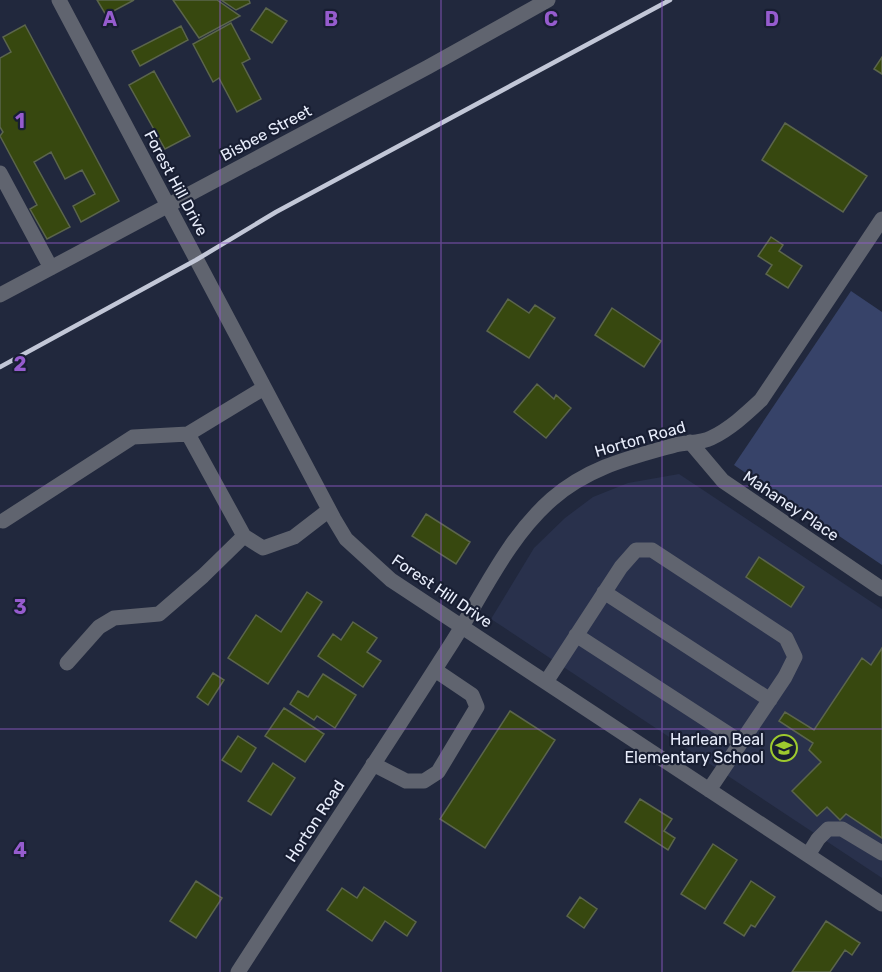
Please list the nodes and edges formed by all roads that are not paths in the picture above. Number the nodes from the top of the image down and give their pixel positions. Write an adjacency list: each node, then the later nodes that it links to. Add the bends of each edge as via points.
1 (59, 0): 4 (street, Forest Hill Drive)
2 (548, 0): 4 (street, Bisbee Street)
3 (0, 173): 6 (street)
4 (168, 206): 6 (street, Bisbee Street); 8 (street, Forest Hill Drive)
5 (882, 219): 10 (street, Horton Road, via 762,400 710,439)
6 (51, 268): 7 (street, Bisbee Street)
7 (0, 295)
8 (264, 388): 9 (street); 11 (street, Forest Hill Drive)
9 (188, 434): 12 (street, via 133,437); 13 (street)
10 (690, 442): 14 (street, Mahaney Place, via 723,481); 16 (street, Horton Road, via 597,469 575,481 517,537)
11 (329, 510): 13 (street, via 294,537 262,548); 16 (street, Forest Hill Drive, via 346,539 391,580)
12 (3, 521)
13 (244, 536): 18 (street, via 159,614 114,618 99,627)
14 (882, 589)
15 (604, 592): 17 (street); 21 (street); 21 (street, via 636,550 652,550 786,638 795,657)
16 (462, 627): 19 (street, Horton Road); 20 (street, Forest Hill Drive)
17 (576, 635): 20 (street); 22 (street)
18 (67, 663)
19 (435, 670): 23 (street, Horton Road); 23 (street, via 472,695 477,707 438,772 424,781 406,781)
20 (546, 682): 24 (street, Forest Hill Drive)
21 (770, 700): 22 (street)
22 (741, 742): 24 (street)
23 (373, 764): 28 (street, Horton Road)
24 (709, 790): 26 (street, Forest Hill Drive)
25 (882, 853): 26 (street, via 842,829 828,830)
26 (808, 855): 27 (street, Forest Hill Drive)
27 (882, 904)
28 (238, 972)

